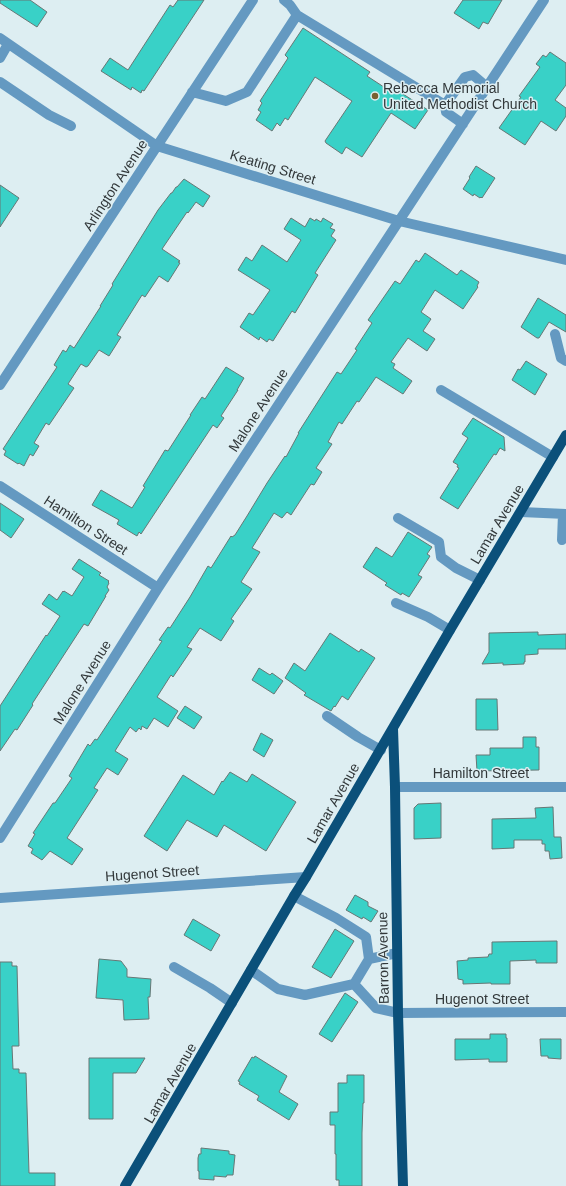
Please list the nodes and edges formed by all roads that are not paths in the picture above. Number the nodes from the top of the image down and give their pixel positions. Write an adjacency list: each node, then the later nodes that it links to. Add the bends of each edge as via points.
1 (253, 0): 9 (street, Arlington Avenue)
2 (284, 0): 4 (street)
3 (544, 0): 8 (street, Malone Avenue)
4 (297, 15): 9 (street, via 247,92 226,101); 10 (street)
5 (4, 41): 6 (street); 13 (street, Keating Street)
6 (0, 58)
7 (0, 82): 12 (street, via 49,115)
8 (487, 87): 10 (street, via 473,75 465,77); 11 (street, Malone Avenue)
9 (192, 92): 13 (street, Arlington Avenue)
10 (445, 105): 11 (street, via 446,112)
11 (463, 124): 14 (street, Malone Avenue)
12 (71, 126)
13 (157, 146): 14 (street, Keating Street); 18 (street, Arlington Avenue)
14 (399, 221): 15 (street, Keating Street); 28 (street, Malone Avenue)
15 (566, 260)
16 (555, 334): 17 (street, via 561,358)
17 (566, 361)
18 (0, 385)
19 (441, 390): 21 (street)
20 (566, 435): 21 (main road, Lamar Avenue)
21 (553, 456): 23 (main road, Lamar Avenue)
22 (0, 486): 28 (street, Hamilton Street)
23 (521, 512): 24 (street); 27 (main road, Lamar Avenue)
24 (565, 514): 26 (street)
25 (398, 518): 27 (street, via 439,542 440,557)
26 (562, 540)
27 (480, 580): 30 (main road, Lamar Avenue)
28 (158, 588): 36 (street, Malone Avenue)
29 (396, 603): 30 (street)
30 (450, 630): 32 (main road, Lamar Avenue)
31 (327, 716): 33 (street)
32 (393, 729): 33 (main road, Lamar Avenue); 34 (main road, Barron Avenue)
33 (381, 750): 37 (main road, Lamar Avenue)
34 (395, 787): 35 (street, Hamilton Street); 40 (main road, Barron Avenue)
35 (566, 787)
36 (0, 838)
37 (306, 877): 38 (main road, Lamar Avenue); 39 (street, Hugenot Street)
38 (294, 896): 41 (street, via 366,936); 43 (main road, Lamar Avenue)
39 (0, 898)
40 (397, 953): 41 (street); 47 (main road, Barron Avenue)
41 (370, 959): 44 (street)
42 (174, 967): 45 (street)
43 (251, 970): 44 (street, via 278,989 305,995); 45 (main road, Lamar Avenue)
44 (354, 984): 47 (street, Hugenot Street, via 376,1008)
45 (232, 1003): 48 (main road, Lamar Avenue)
46 (566, 1012): 47 (street, Hugenot Street)
47 (398, 1013): 49 (main road, Barron Avenue)
48 (125, 1186)
49 (403, 1186)

